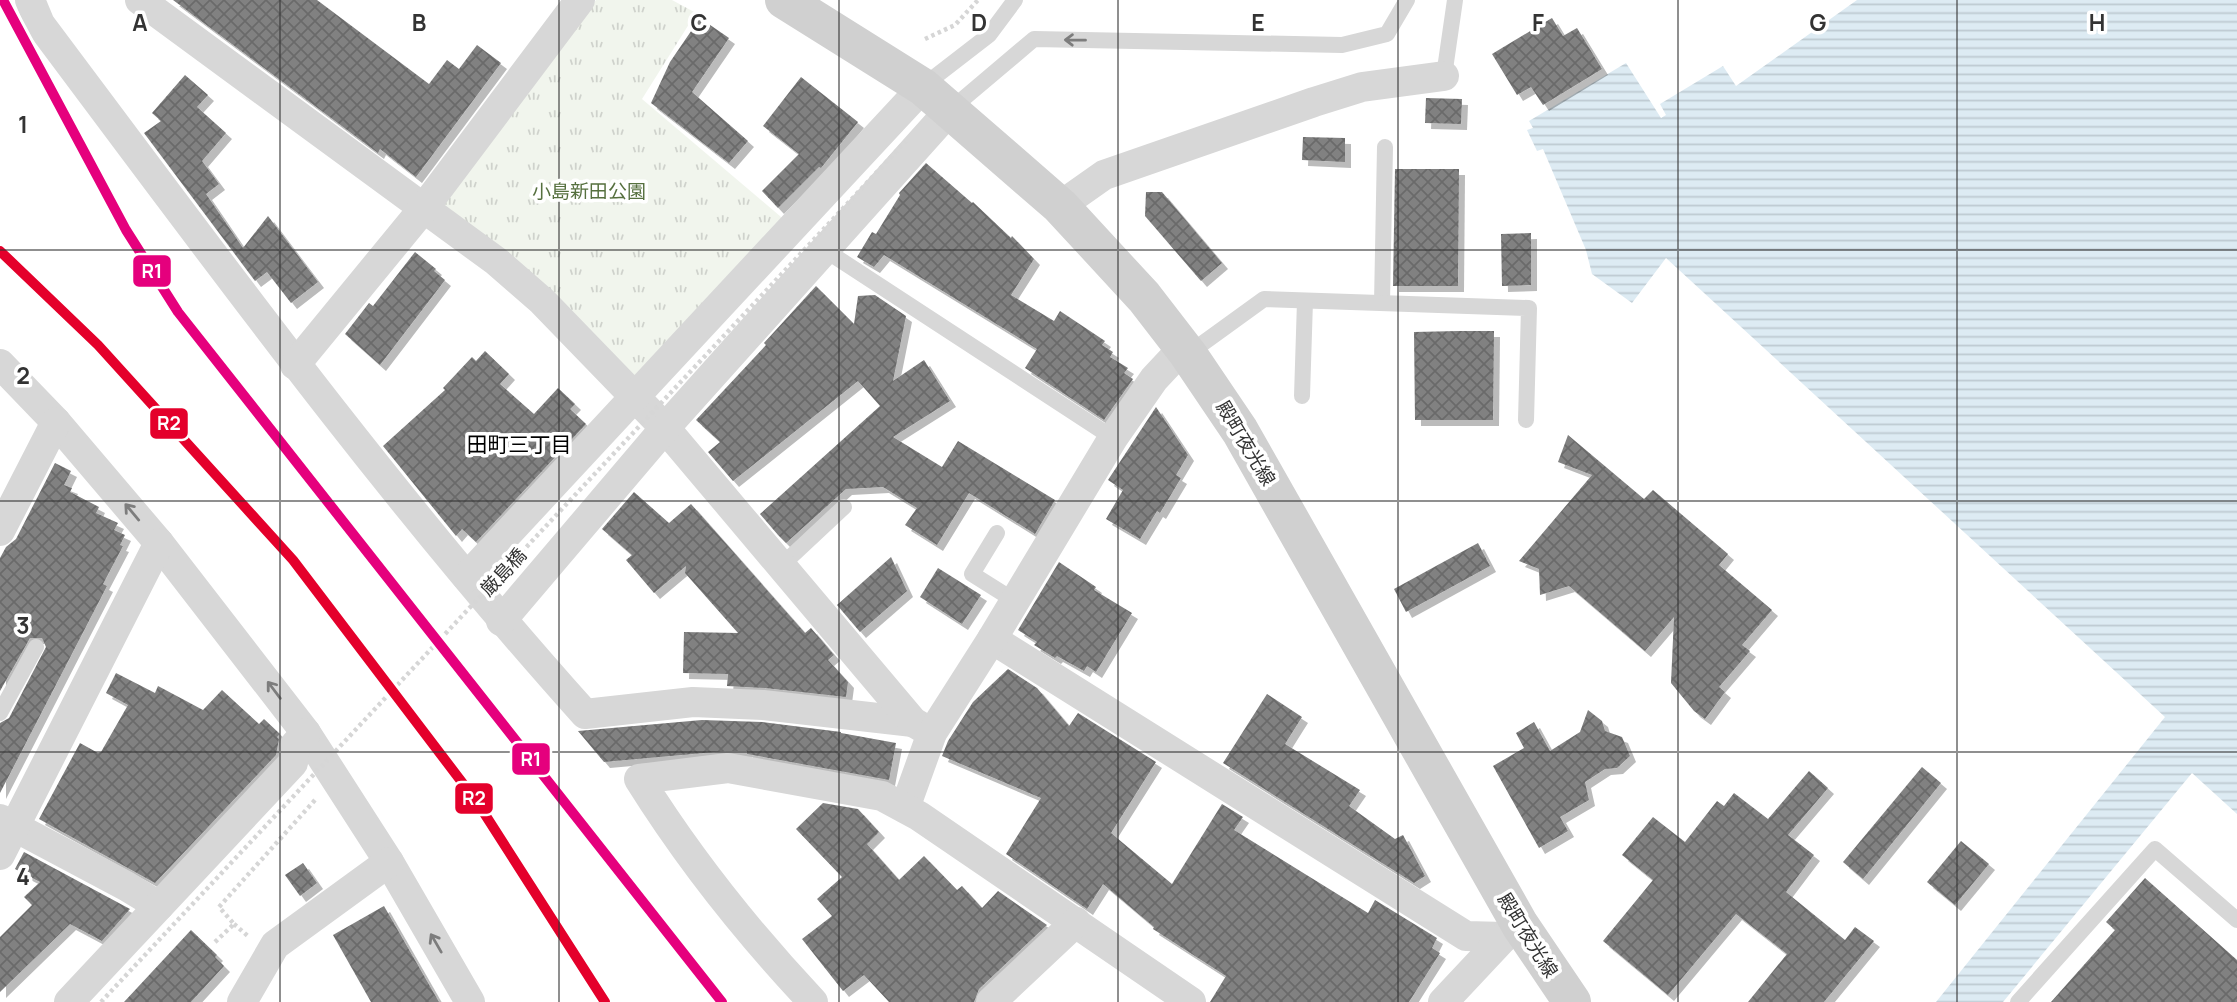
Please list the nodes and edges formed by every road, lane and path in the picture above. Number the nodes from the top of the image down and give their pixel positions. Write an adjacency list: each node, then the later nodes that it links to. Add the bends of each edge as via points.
1 (30, 0): 21 (street, via 40,24)
2 (140, 0): 15 (street)
3 (580, 0): 15 (street)
4 (784, 0): 11 (street, 殿町夜光線)
5 (978, 0): 9 (path, via 955,25)
6 (1016, 0): 11 (lane)
7 (1407, 0): 11 (lane, one-way to 11, via 1387,34 1342,45 1034,39)
8 (1455, 0): 10 (lane)
9 (925, 39)
10 (1444, 76): 14 (street, via 1363,87 1290,111 1104,175)
11 (936, 98): 14 (street, 殿町夜光線); 16 (street); 23 (street)
12 (906, 141): 52 (path, 厳島橋, bridge)
13 (1385, 147): 18 (lane)
14 (1060, 206): 19 (street, 殿町夜光線, via 1144,297)
15 (423, 209): 21 (street); 23 (street, via 496,261 542,301)
16 (824, 250): 26 (street); 27 (lane)
17 (1305, 301): 18 (lane); 19 (lane, via 1264,299); 22 (lane)
18 (1382, 303): 24 (lane, via 1529,308)
19 (1185, 351): 27 (street, via 1150,384); 49 (street, 殿町夜光線, via 1254,454)
20 (0, 364): 25 (street)
21 (295, 365): 33 (street)
22 (1302, 396)
23 (636, 397): 26 (street); 33 (street)
24 (1526, 420)
25 (56, 422): 29 (street); 31 (street, one-way to 25)
26 (665, 428): 32 (street); 35 (street)
27 (1113, 438): 34 (street)
28 (844, 507): 32 (lane)
29 (0, 531)
30 (997, 533): 34 (lane, via 972,574)
31 (159, 543): 40 (street, one-way to 31); 43 (street)
32 (782, 565): 39 (street)
33 (467, 578): 35 (street)
34 (1015, 601): 36 (street)
35 (500, 621): 39 (street, via 584,714 693,702 775,706)
36 (992, 639): 39 (street); 49 (street, via 1466,936)
37 (36, 647): 38 (lane)
38 (0, 713)
39 (922, 728): 42 (street)
40 (306, 733): 45 (street); 46 (street, via 295,745 293,763)
41 (318, 797): 50 (path, via 219,906 234,924)
42 (905, 808): 48 (street); 55 (street, via 882,796 728,768 639,779 699,869)
43 (7, 823): 44 (street); 46 (street)
44 (0, 855)
45 (389, 862): 53 (street, via 275,946); 54 (street, one-way to 45)
46 (159, 906): 51 (street)
47 (2237, 920): 60 (lane, via 2155,849)
48 (1076, 922): 56 (street); 57 (street)
49 (1512, 931): 58 (street); 59 (street, 殿町夜光線)
50 (215, 942)
51 (69, 1002)
52 (101, 1002)
53 (242, 1002)
54 (470, 1002)
55 (813, 1002)
56 (991, 1002)
57 (1191, 1002)
58 (1443, 1002)
59 (1572, 1002)
60 (2018, 1002)

